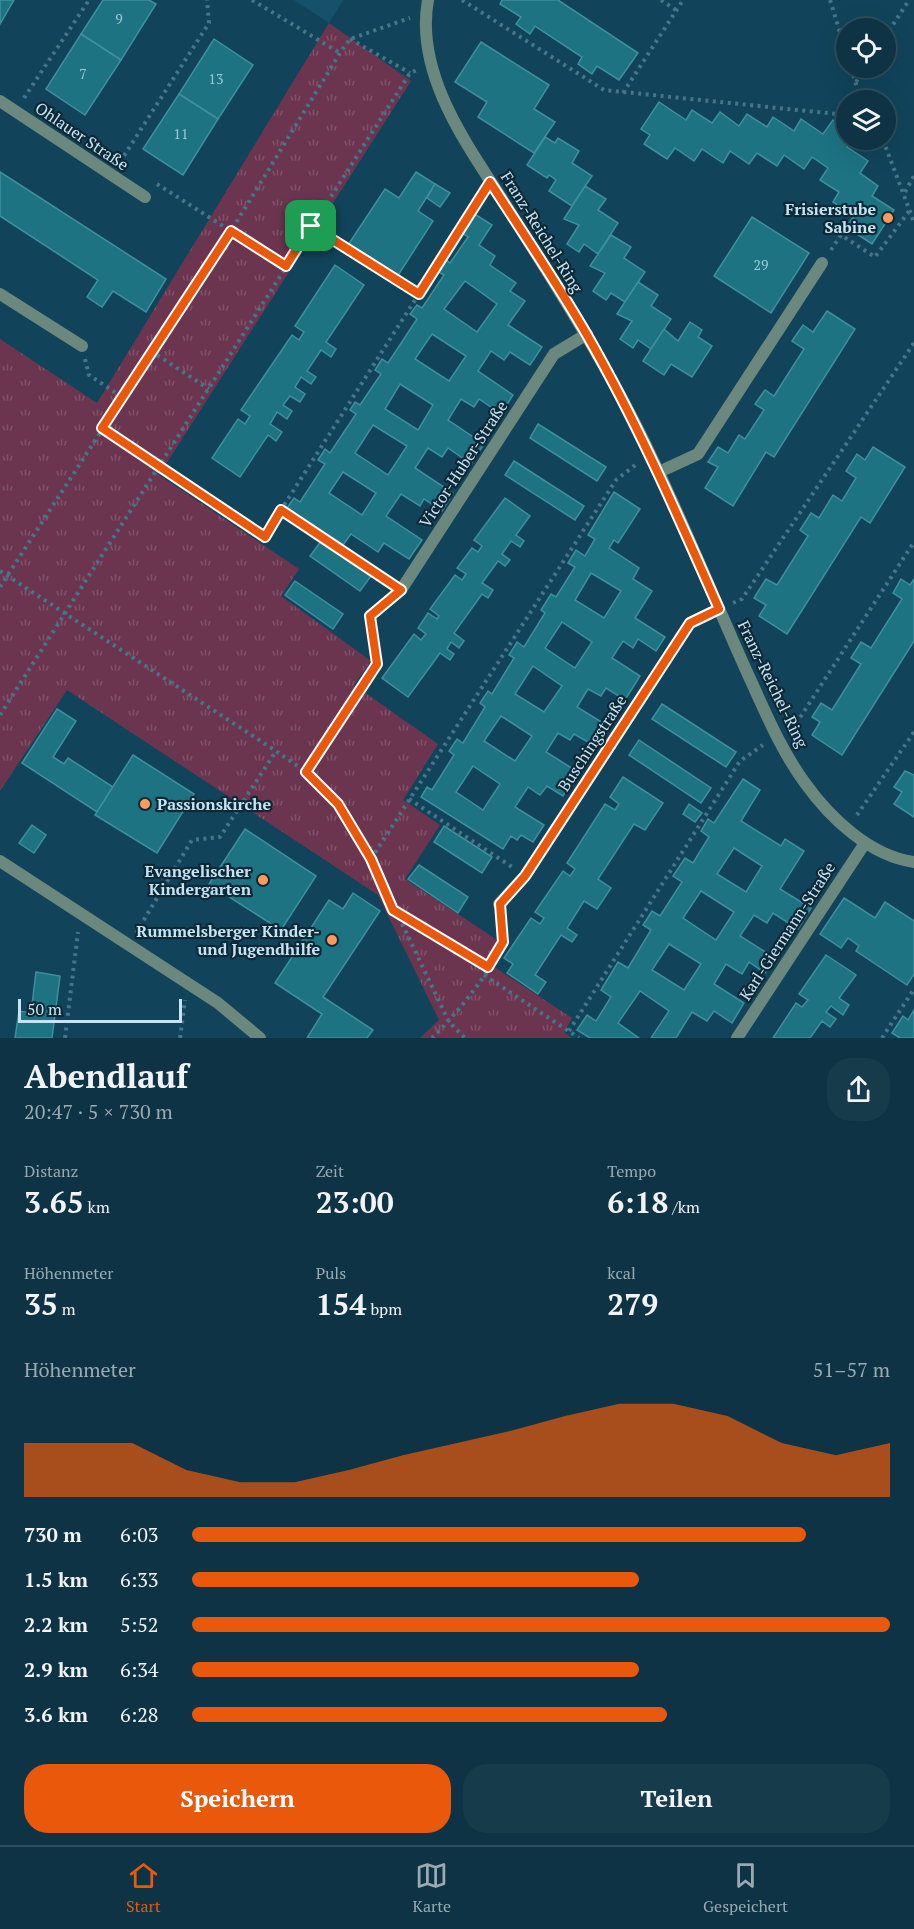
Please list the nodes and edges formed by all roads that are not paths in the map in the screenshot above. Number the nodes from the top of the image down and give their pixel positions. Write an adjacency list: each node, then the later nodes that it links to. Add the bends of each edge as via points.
1 (427, 6): 6 (street, Franz-Reichel-Ring, via 424,36 446,104 490,182)
2 (0, 101): 3 (street, Ohlauer Straße)
3 (145, 197)
4 (822, 263): 8 (street, via 698,454)
5 (0, 294): 7 (street)
6 (587, 334): 8 (street, Franz-Reichel-Ring); 10 (street, Victor-Huber-Straße, via 554,354 401,590)
7 (82, 346)
8 (659, 472): 9 (street, Franz-Reichel-Ring)
9 (719, 609): 11 (street, Franz-Reichel-Ring, via 776,736 806,784); 14 (street, Buschingstraße, via 690,623 525,876)
10 (370, 616)
11 (865, 843): 13 (street, Franz-Reichel-Ring); 16 (street, Karl-Giermann-Straße)
12 (0, 861): 15 (street, via 218,1003)
13 (914, 862)
14 (500, 904)
15 (260, 1038)
16 (737, 1038)

